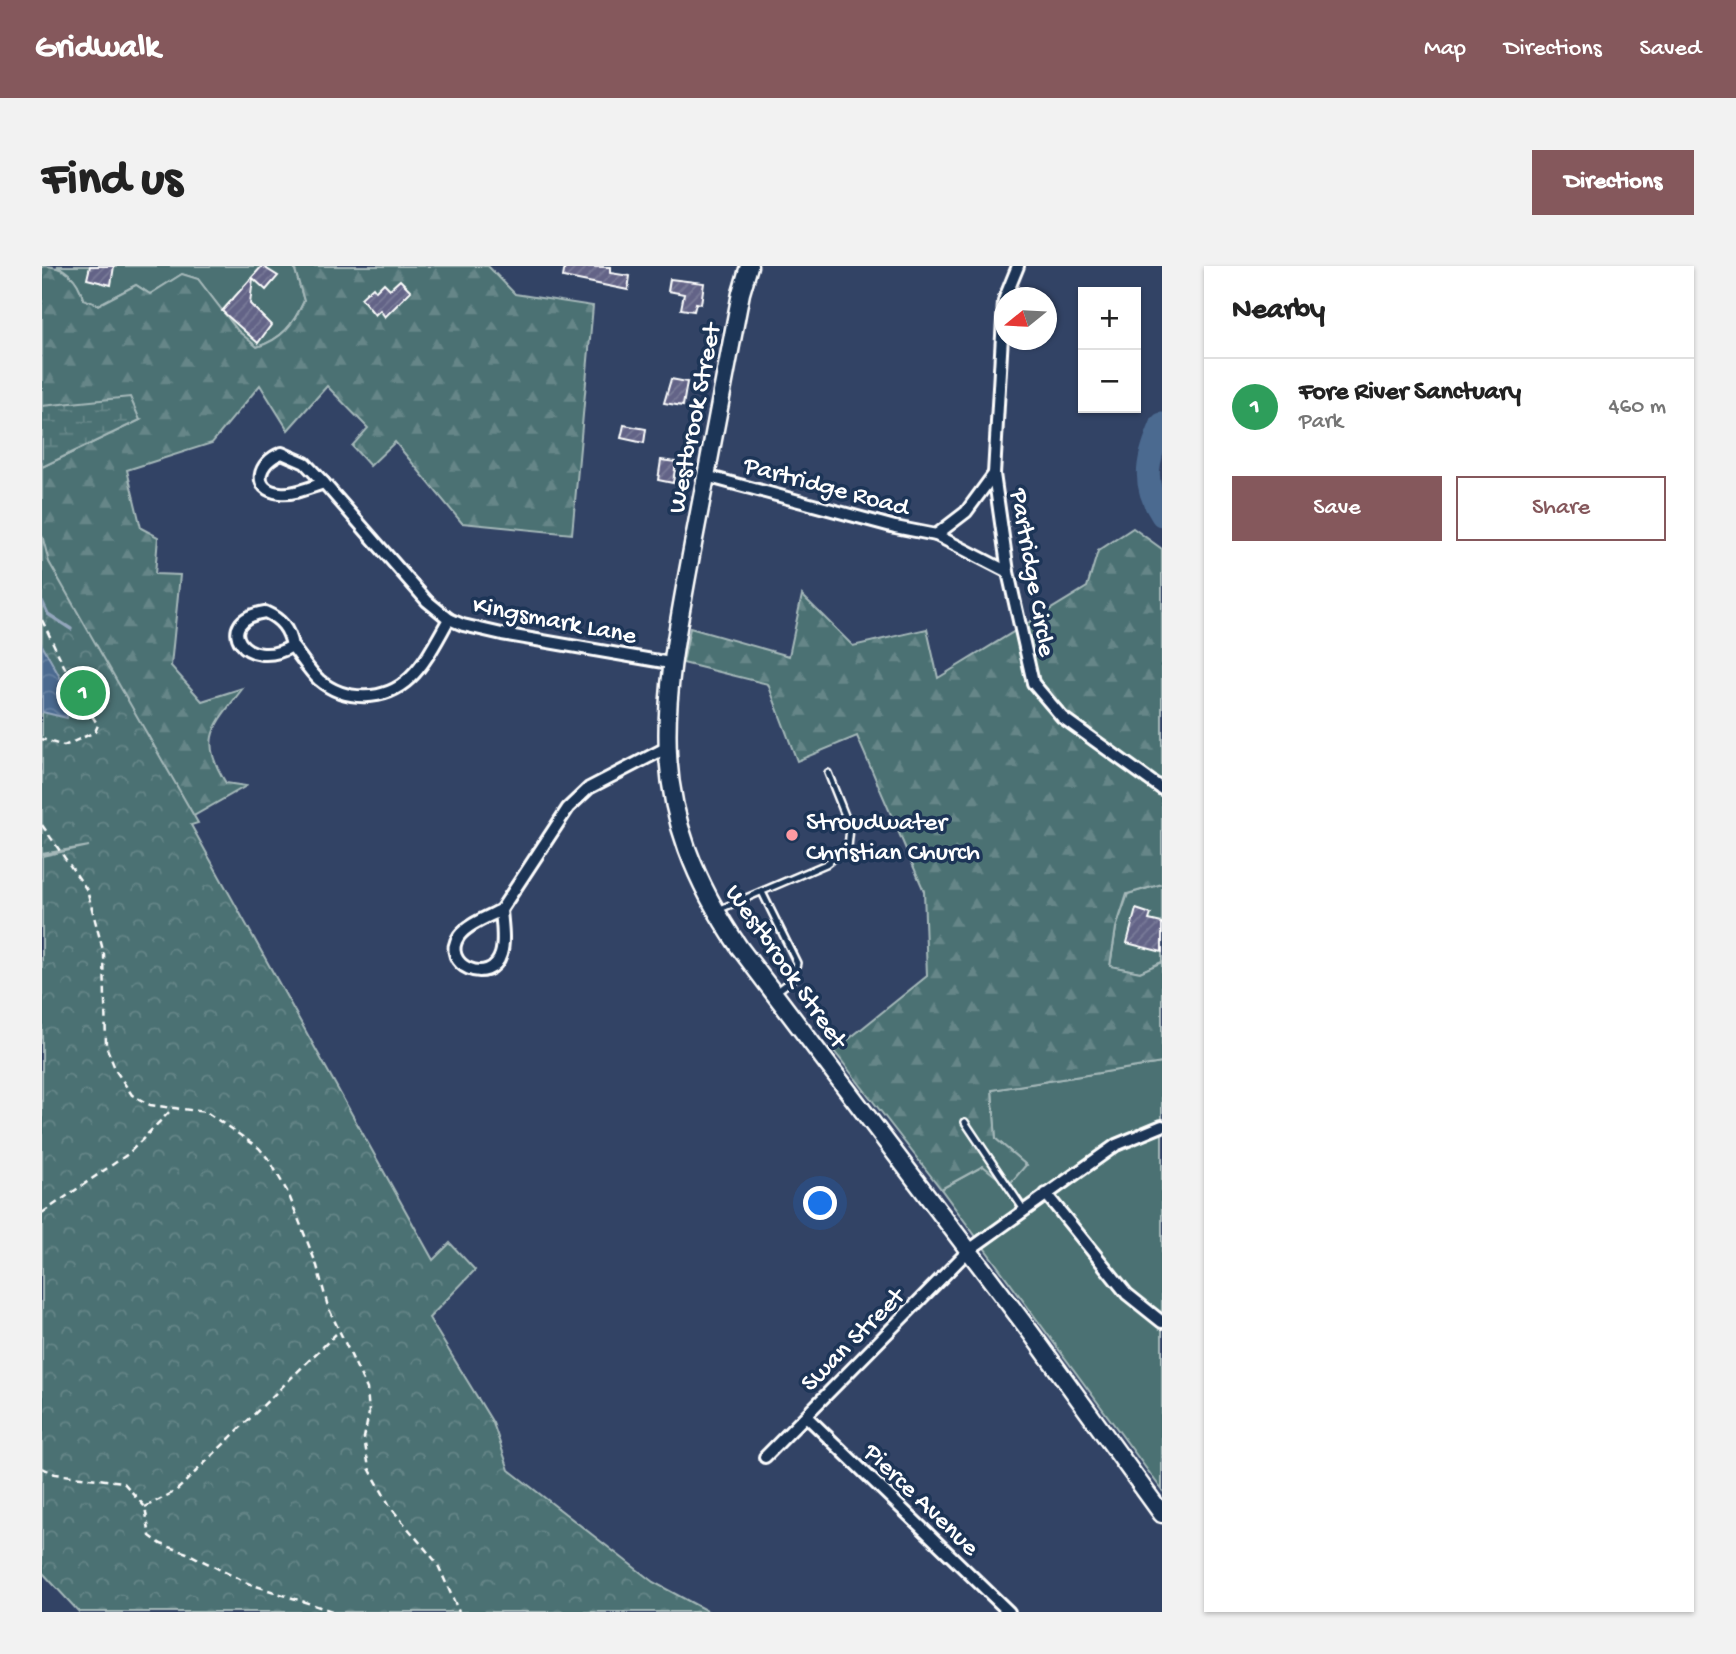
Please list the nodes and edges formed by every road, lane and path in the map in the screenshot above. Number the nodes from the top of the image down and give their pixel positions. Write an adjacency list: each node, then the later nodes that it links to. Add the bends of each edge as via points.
1 (749, 266): 6 (main road, Westbrook Street)
2 (1018, 266): 3 (street, Partridge Circle)
3 (1010, 287)
4 (1002, 350): 5 (street, Partridge Circle)
5 (994, 474): 8 (street, Partridge Road, via 966,512); 9 (street, Partridge Circle)
6 (706, 476): 8 (street, Partridge Road); 13 (main road, Westbrook Street)
7 (324, 483): 7 (street, Kingsmark Lane, via 295,456 282,453 267,458 261,469 261,480 279,493); 10 (street, Kingsmark Lane, via 427,601)
8 (936, 535): 9 (street, Partridge Road)
9 (1008, 572): 17 (street, Partridge Circle, via 1033,682 1045,701)
10 (449, 619): 12 (street, via 409,679 379,695 362,697 335,690 319,680); 13 (street, Kingsmark Lane, via 502,634)
11 (42, 621): 14 (path, via 98,725 95,732 66,745)
12 (292, 646): 12 (street, via 285,626 265,612 250,614 239,624 240,646 250,653 280,653)
13 (670, 663): 15 (main road, Westbrook Street)
14 (42, 739)
15 (666, 748): 20 (street, via 589,788 568,807); 21 (main road, Westbrook Street, via 680,827)
16 (828, 773): 19 (lane, via 850,828 848,847 825,863)
17 (1162, 789)
18 (42, 825): 23 (path, via 87,890 104,954 106,1046 116,1071 132,1095 150,1105)
19 (762, 892): 21 (lane); 22 (lane, via 797,963 792,981)
20 (501, 910): 20 (street, via 461,933 455,943 455,954 469,971 485,971 498,963)
21 (716, 911): 22 (main road, Westbrook Street)
22 (774, 994): 29 (main road, Westbrook Street)
23 (173, 1108): 28 (path, via 128,1154); 31 (path, via 206,1112 259,1148 270,1161 288,1193)
24 (965, 1122): 27 (lane)
25 (1162, 1126): 26 (street, Swan Street, via 1116,1145)
26 (1046, 1194): 27 (street, Swan Street); 30 (street, via 1126,1294)
27 (1024, 1210): 29 (street, Swan Street)
28 (42, 1213)
29 (969, 1250): 32 (street, Swan Street); 36 (main road, Westbrook Street)
30 (1162, 1322)
31 (339, 1330): 35 (path, via 176,1491); 38 (path, via 367,1389 364,1438 369,1468 391,1508 437,1563)
32 (806, 1416): 33 (street, Swan Street); 39 (street, Pierce Avenue)
33 (765, 1457)
34 (42, 1468): 35 (path, via 55,1474 123,1482)
35 (145, 1507): 37 (path, via 150,1536 161,1544 247,1583)
36 (1162, 1514)
37 (335, 1612)
38 (459, 1612)
39 (1009, 1612)

